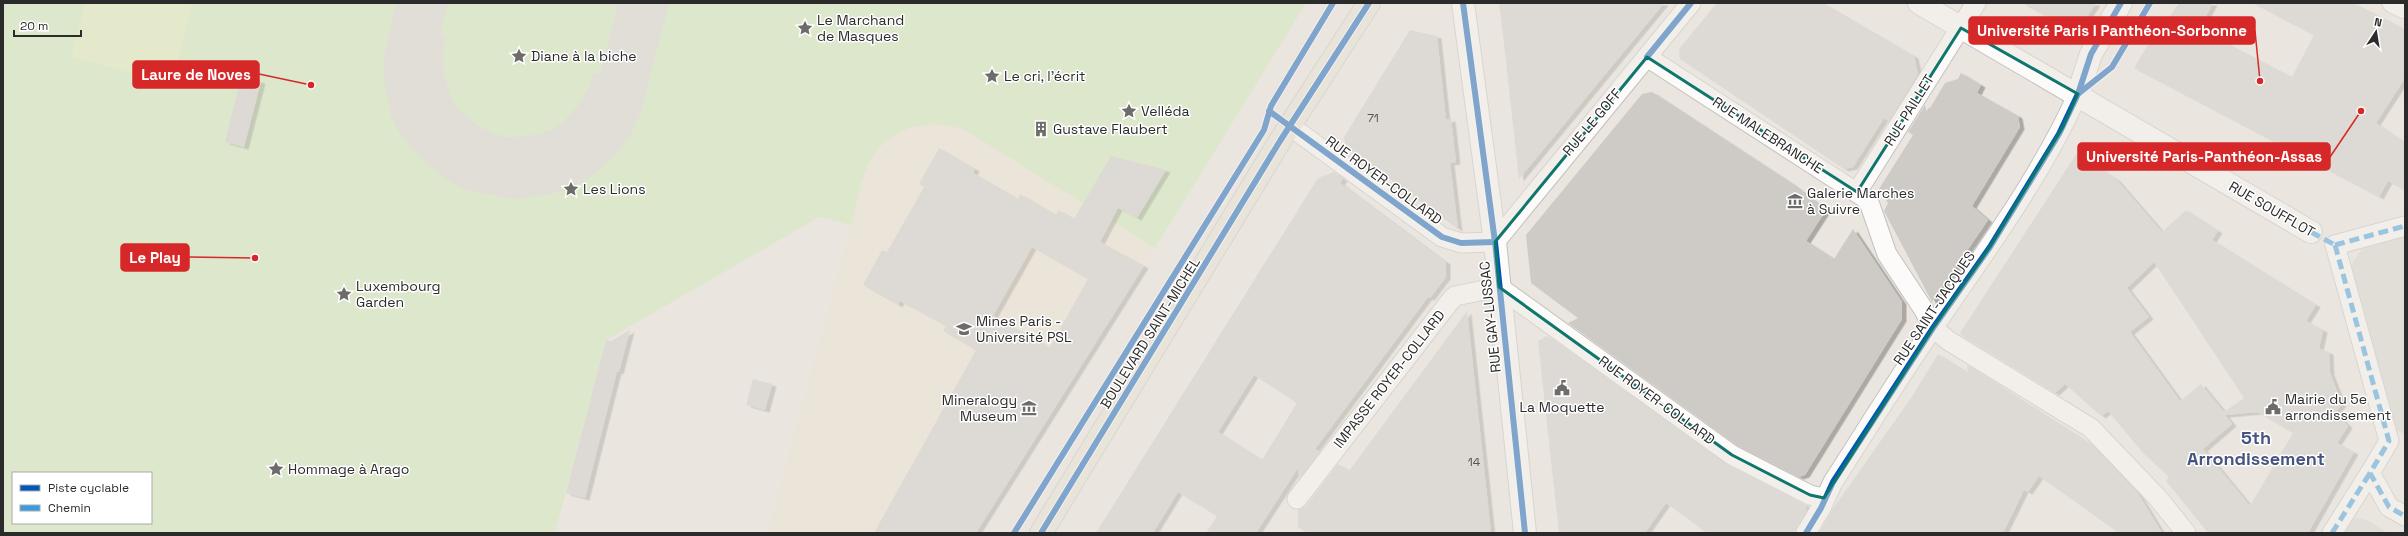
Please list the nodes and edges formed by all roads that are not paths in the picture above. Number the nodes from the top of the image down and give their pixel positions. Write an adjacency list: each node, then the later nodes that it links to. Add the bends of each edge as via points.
1 (1369, 3): 12 (main road, BOULEVARD SAINT-MICHEL)
2 (1463, 3): 16 (street, RUE GAY-LUSSAC)
3 (1691, 3): 10 (street, RUE LE GOFF)
4 (1919, 3): 9 (street, RUE SOUFFLOT)
5 (1976, 3): 9 (street, RUE PAILLET)
6 (2122, 3): 11 (street, RUE SAINT-JACQUES, via 2091,54)
7 (2392, 3): 8 (street)
8 (2405, 9)
9 (1961, 28): 11 (street, RUE SOUFFLOT); 13 (street, RUE PAILLET)
10 (1647, 57): 13 (street, RUE MALEBRANCHE); 16 (street, RUE LE GOFF)
11 (2078, 94): 15 (street, RUE SOUFFLOT); 19 (street, RUE SAINT-JACQUES, via 2063,127 1990,247)
12 (1290, 126): 16 (street, RUE ROYER-COLLARD, via 1442,237 1461,243); 24 (main road, BOULEVARD SAINT-MICHEL)
13 (1857, 192): 19 (street, RUE MALEBRANCHE, via 1870,205 1887,254)
14 (2405, 226): 17 (street)
15 (2311, 232): 17 (street, RUE SOUFFLOT)
16 (1494, 242): 18 (street, RUE GAY-LUSSAC)
17 (2335, 245): 20 (street, via 2389,441)
18 (1499, 287): 21 (street, RUE ROYER-COLLARD, via 1732,455 1810,495); 22 (street, IMPASSE ROYER-COLLARD, via 1455,296 1451,300); 25 (street, RUE GAY-LUSSAC)
19 (1933, 328): 21 (street, RUE SAINT-JACQUES); 27 (street, via 1949,341 2091,428 2158,498)
20 (2370, 473): 23 (street, via 2389,507); 28 (street)
21 (1824, 498): 26 (street, RUE SAINT-JACQUES)
22 (1297, 499)
23 (2405, 516)
24 (1041, 533)
25 (1525, 533)
26 (1806, 533)
27 (2186, 533)
28 (2332, 533)

